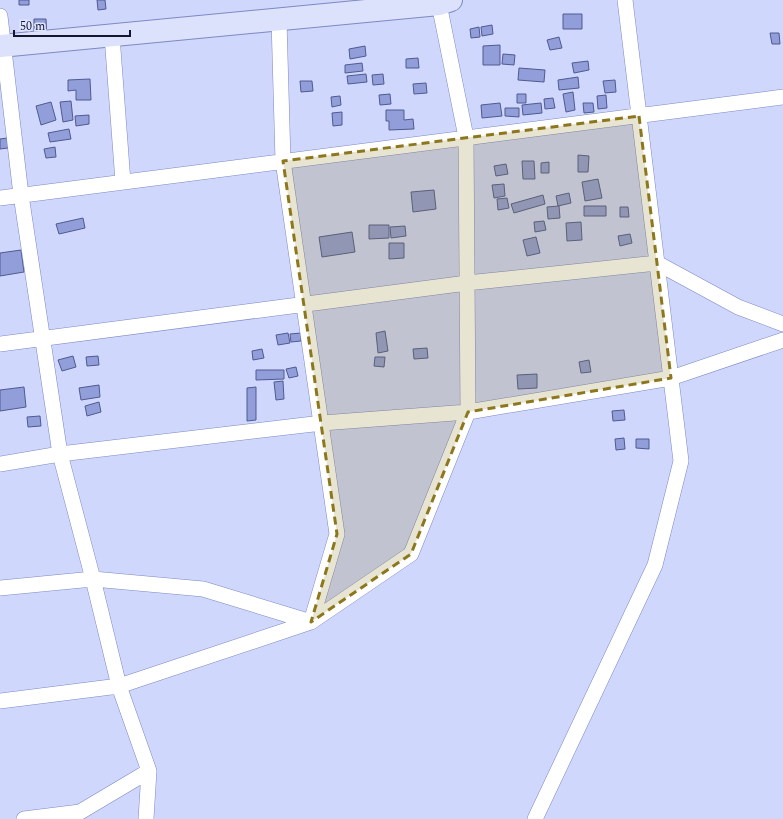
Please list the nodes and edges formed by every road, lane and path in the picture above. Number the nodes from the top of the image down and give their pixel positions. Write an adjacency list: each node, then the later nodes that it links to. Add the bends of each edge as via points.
1 (625, 0): 8 (street)
2 (445, 2): 4 (street); 9 (street)
3 (0, 16): 6 (street)
4 (279, 20): 5 (street); 10 (street)
5 (112, 36): 6 (street); 11 (street)
6 (2, 46): 12 (street)
7 (783, 97): 8 (street)
8 (639, 116): 9 (street); 14 (street)
9 (466, 137): 10 (street); 15 (street)
10 (283, 161): 11 (street); 16 (street)
11 (123, 182): 12 (street)
12 (21, 195): 13 (street); 18 (street)
13 (0, 198)
14 (657, 263): 15 (street); 17 (street, via 738,307); 21 (street)
15 (467, 283): 16 (street); 22 (street)
16 (304, 304): 18 (street); 23 (street)
17 (783, 324)
18 (42, 339): 20 (street); 24 (street)
19 (783, 340): 21 (street)
20 (0, 344)
21 (671, 378): 22 (street); 34 (street, via 681,462 655,565)
22 (468, 412): 23 (street); 28 (street, via 411,554)
23 (322, 423): 24 (street); 28 (street, via 337,534)
24 (60, 454): 25 (street); 26 (street)
25 (0, 464)
26 (93, 579): 27 (street); 28 (street, via 203,589); 29 (street)
27 (0, 588)
28 (311, 622): 29 (street)
29 (119, 686): 30 (street); 31 (street)
30 (0, 701)
31 (149, 771): 32 (street, via 80,812); 33 (street)
32 (24, 819)
33 (146, 819)
34 (535, 819)

